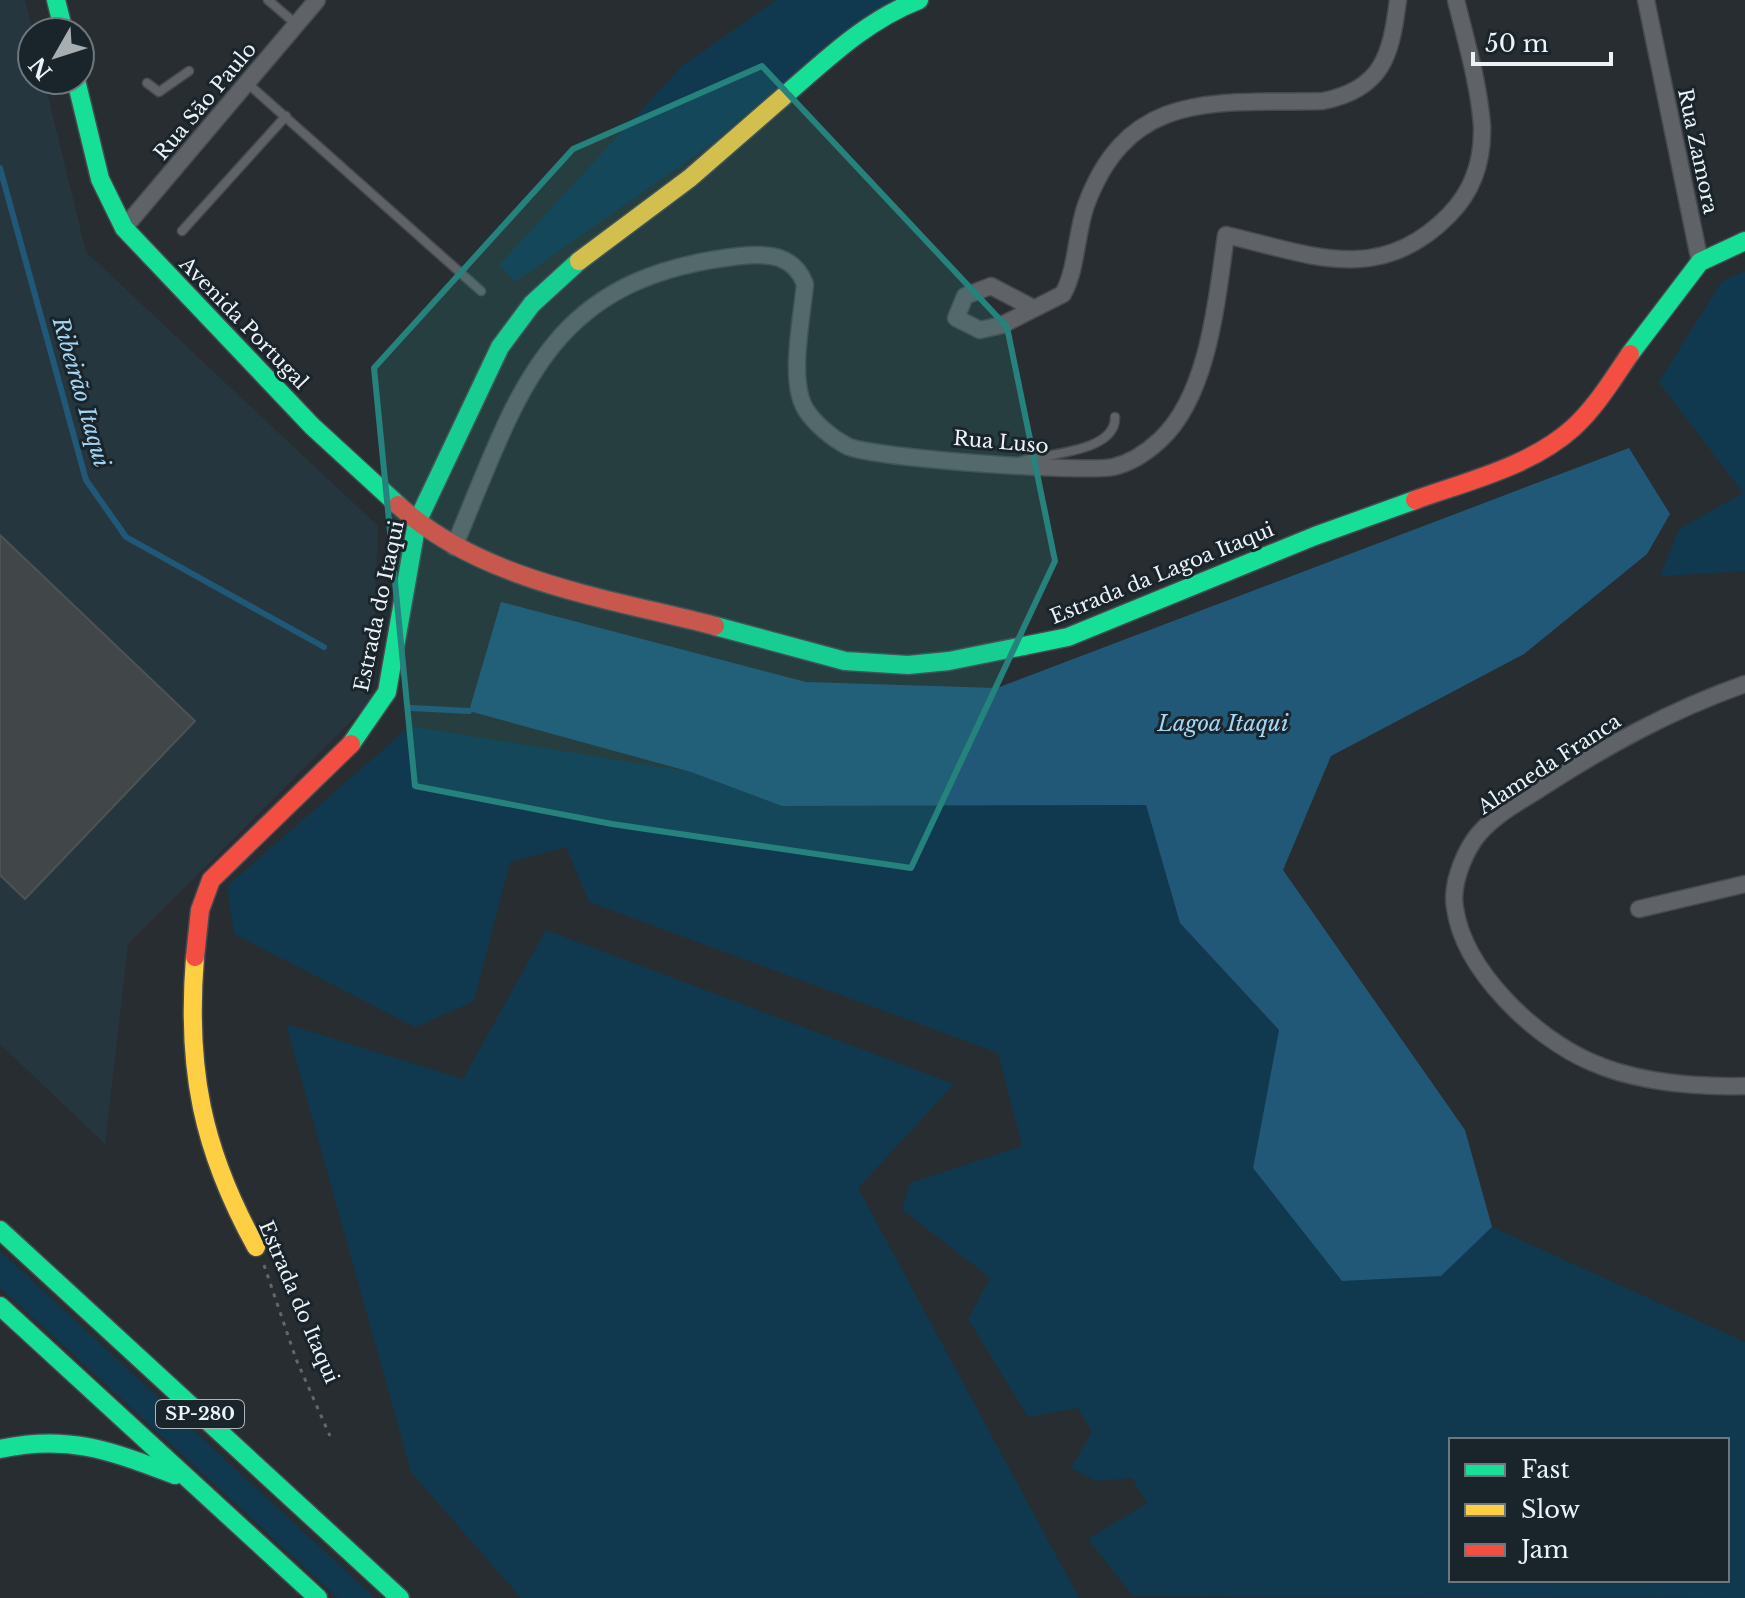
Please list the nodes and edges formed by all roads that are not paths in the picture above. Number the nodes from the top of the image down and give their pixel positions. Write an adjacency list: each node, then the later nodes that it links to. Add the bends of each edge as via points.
1 (268, 0): 7 (lane)
2 (317, 0): 7 (street, Rua São Paulo)
3 (919, 0): 21 (main road, Estrada do Itaqui, via 854,35 690,178 558,277 500,347)
4 (1398, 0): 18 (street, via 1387,58 1368,82 1350,93 1323,101 1204,104 1169,113 1124,139 1098,174 1063,294)
5 (1456, 0): 20 (street, Rua Luso, via 1482,126 1472,186 1456,208 1404,251 1383,257 1312,255 1226,235 1206,349 1193,389 1163,438 1131,461 1112,467)
6 (1646, 0): 16 (street, Rua Zamora)
7 (296, 24): 10 (street, Rua São Paulo)
8 (189, 71): 9 (lane, via 159,92)
9 (147, 83)
10 (247, 83): 12 (lane); 13 (street, Rua São Paulo)
11 (80, 96): 13 (main road, Avenida Portugal, via 100,179)
12 (286, 116): 14 (lane); 17 (lane)
13 (124, 228): 21 (main road, Avenida Portugal, via 312,426)
14 (182, 231)
15 (1745, 241): 16 (main road, Estrada da Lagoa Itaqui)
16 (1700, 262): 22 (main road, Estrada da Lagoa Itaqui, via 1603,394 1550,445 1515,464 1315,536 1068,637 1013,651 908,665 845,661 518,574)
17 (481, 291)
18 (1033, 308)
19 (1115, 417): 20 (lane, via 1111,433 1098,444)
20 (1014, 464): 22 (street, Rua Luso, via 882,453 848,446 823,429 805,410 797,388 805,284 799,270 778,257 734,257 621,288 555,338 512,410)
21 (417, 522): 22 (main road, Avenida Portugal); 28 (main road, Estrada do Itaqui, via 387,692 379,708 358,738 215,874 202,904 188,1023 194,1090 223,1184)
22 (454, 547)
23 (1745, 684): 26 (street, Alameda Franca, via 1693,702 1607,745 1490,822 1466,853 1454,908 1492,986 1536,1028 1589,1061 1628,1075 1706,1087)
24 (1745, 884): 25 (street)
25 (1639, 909)
26 (1745, 1086)
27 (0, 1230): 33 (main road, SP-280)
28 (256, 1247)
29 (0, 1306): 31 (main road, SP-280)
30 (0, 1449): 31 (main road, via 73,1440)
31 (189, 1481): 32 (main road, SP-280)
32 (318, 1598)
33 (400, 1598)

